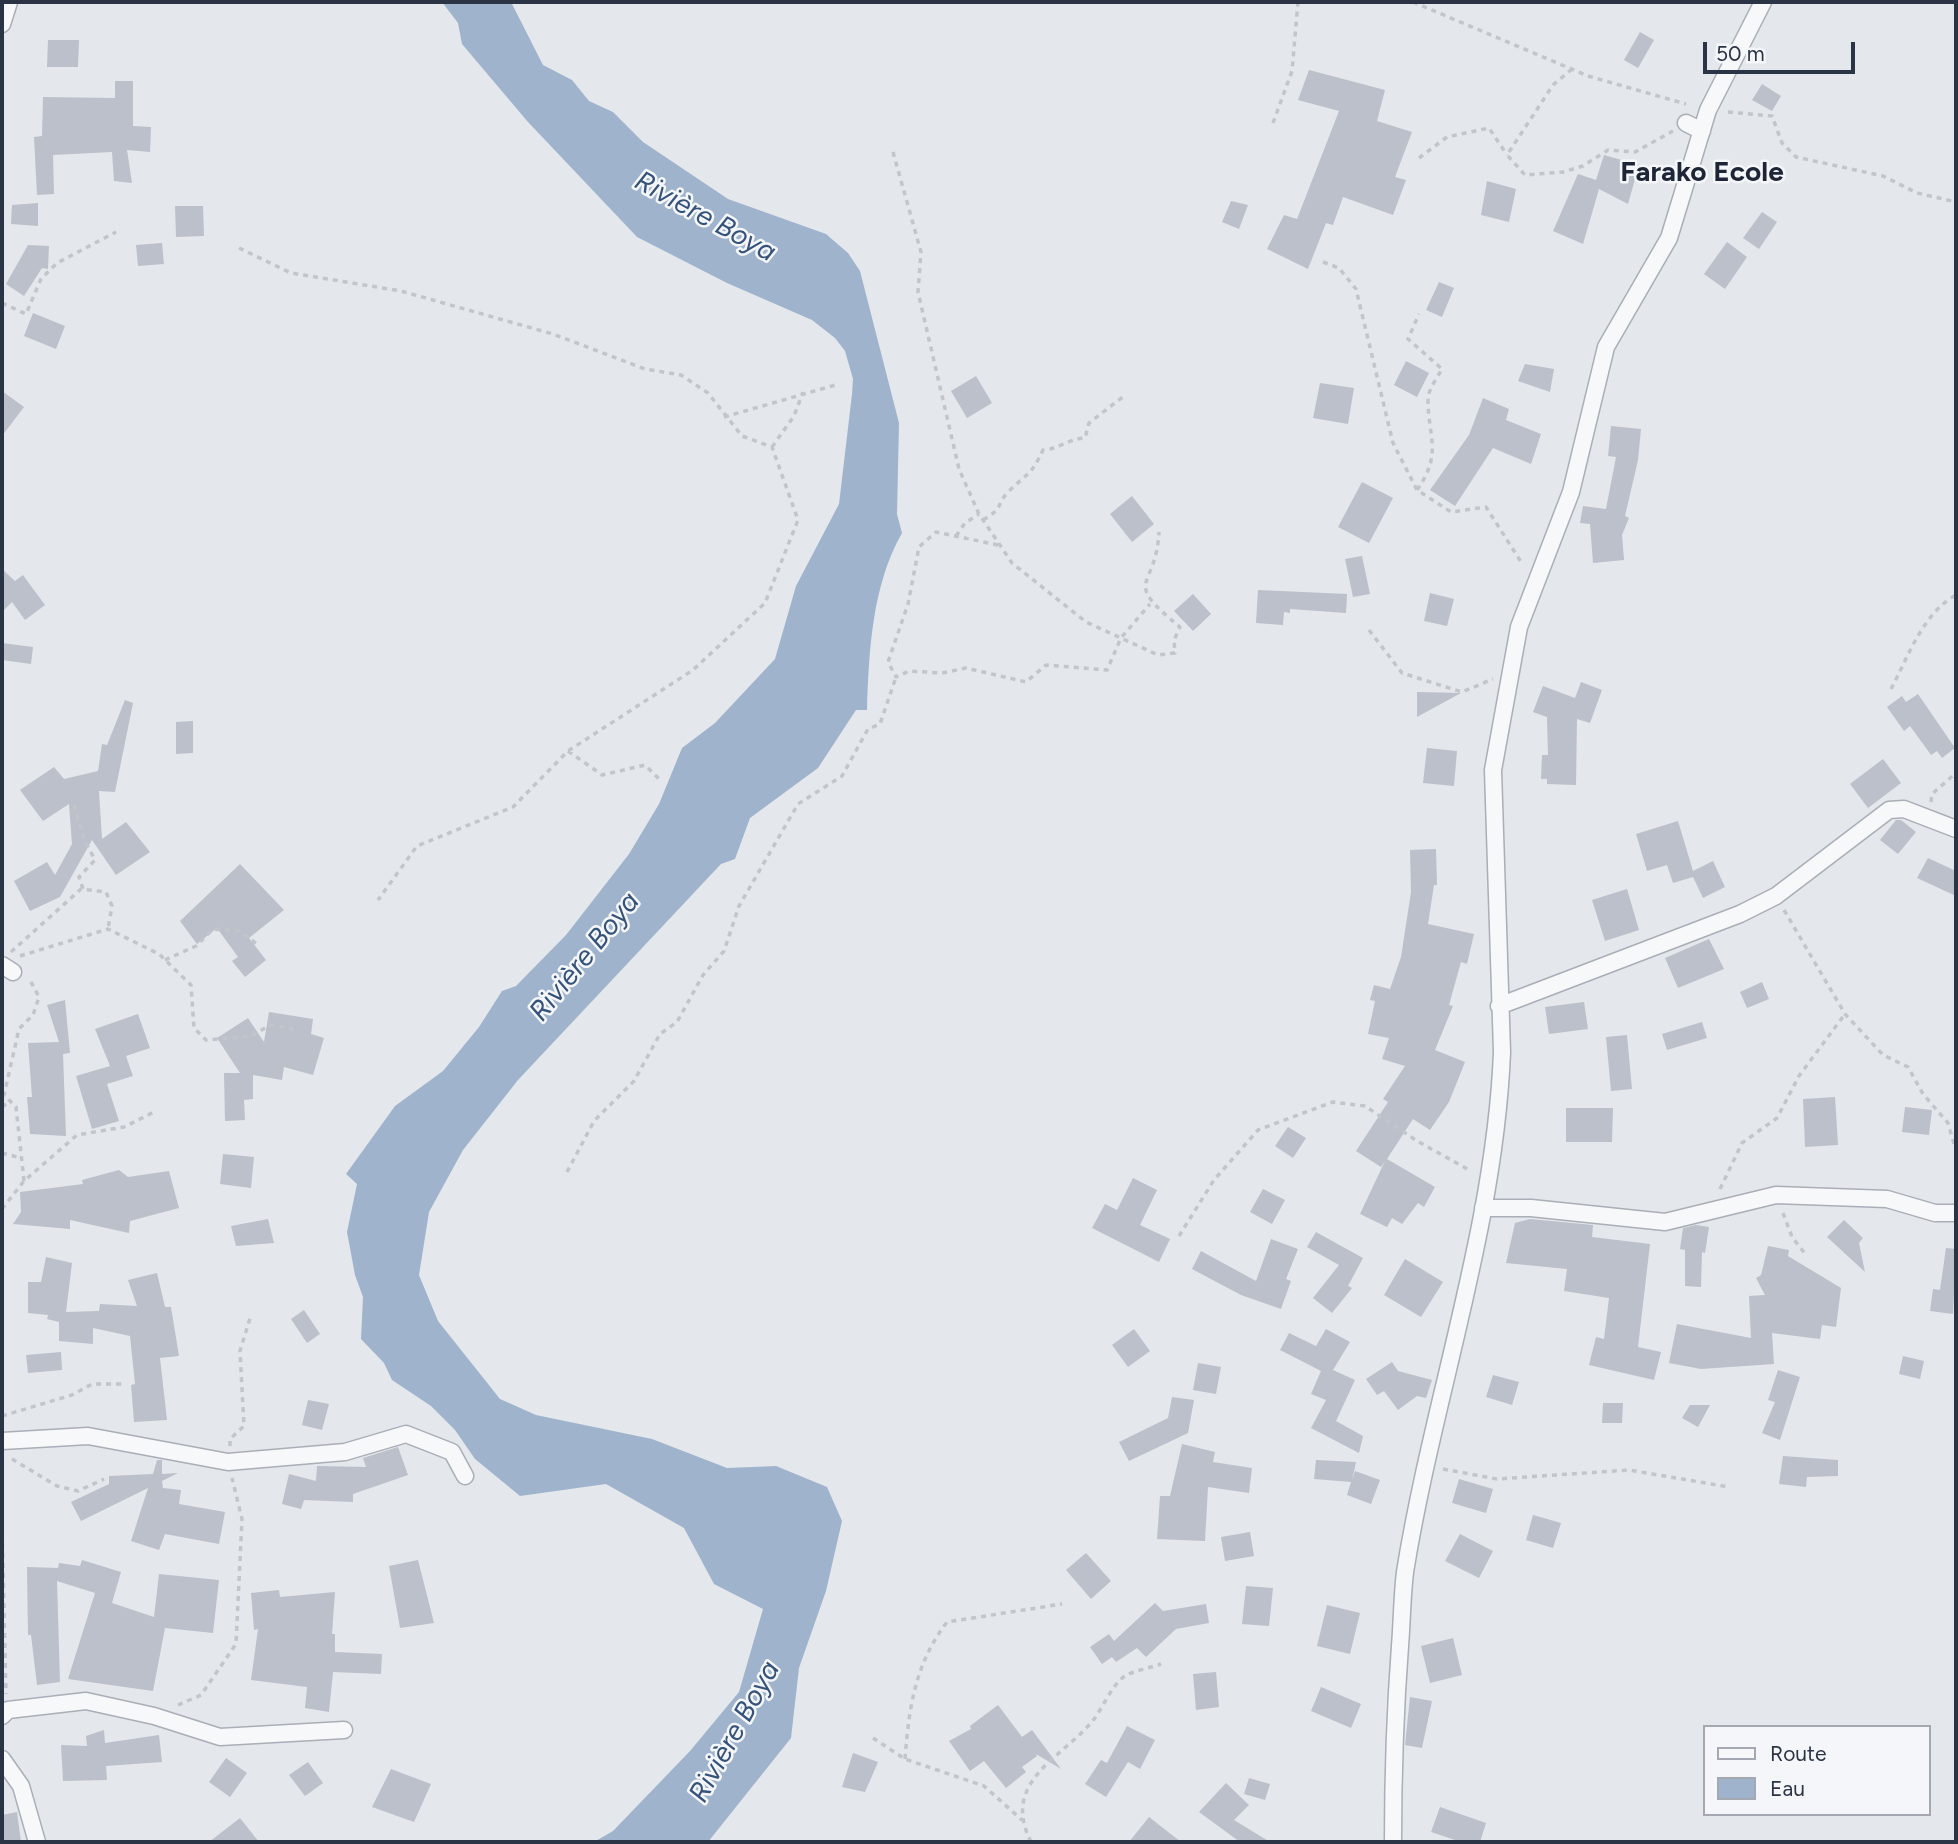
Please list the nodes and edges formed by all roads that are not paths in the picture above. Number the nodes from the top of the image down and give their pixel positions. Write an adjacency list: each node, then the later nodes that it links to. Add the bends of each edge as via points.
1 (9, 2): 3 (street)
2 (1763, 2): 5 (street, via 1708,110)
3 (2, 24)
4 (1686, 123): 5 (street)
5 (1702, 131): 7 (street, via 1669,238 1606,347 1571,492 1519,627 1493,770)
6 (1956, 829): 7 (street, via 1904,809 1889,810 1776,896 1740,915)
7 (1499, 1006): 8 (street, via 1500,1097)
8 (1483, 1208): 9 (street, via 1531,1208 1665,1222 1776,1195 1888,1199 1935,1213); 16 (street, via 1405,1575 1393,1736)
9 (1956, 1213)
10 (2, 1441): 11 (street, via 88,1436 229,1462 345,1452 406,1434 452,1452)
11 (465, 1476)
12 (5, 1713): 13 (street, via 86,1701 220,1737)
13 (344, 1730)
14 (2, 1759): 15 (street, via 21,1786)
15 (37, 1842)
16 (1393, 1842)

